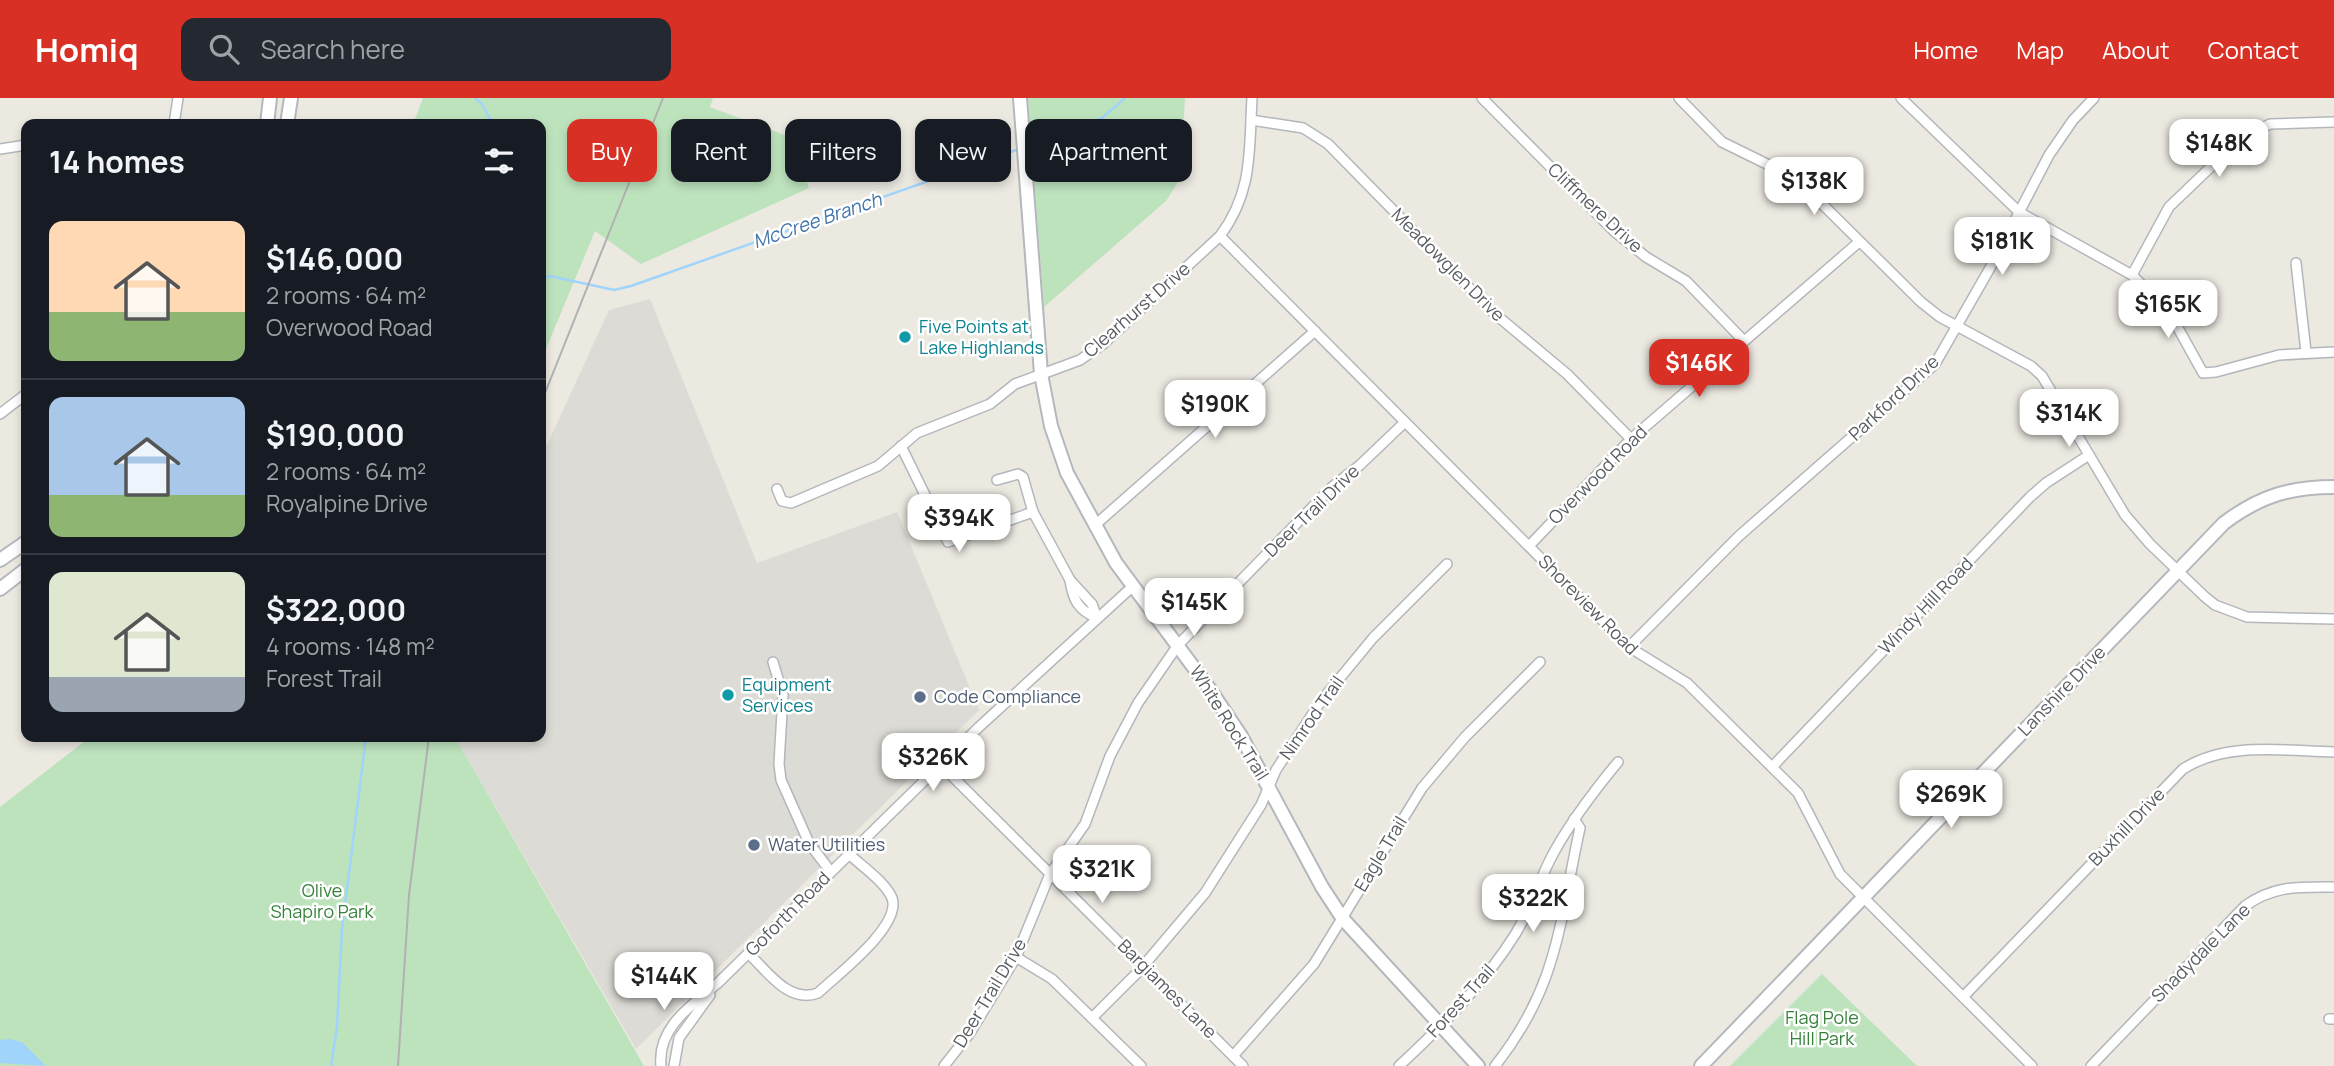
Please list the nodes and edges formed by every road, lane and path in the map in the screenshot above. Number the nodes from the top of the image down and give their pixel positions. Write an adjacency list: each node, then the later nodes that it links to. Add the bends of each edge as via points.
1 (178, 98): 10 (street)
2 (270, 98): 11 (street)
3 (291, 98): 12 (street)
4 (1020, 98): 27 (street, White Rock Trail)
5 (1252, 98): 13 (street, Clearhurst Drive)
6 (1482, 98): 24 (street, Cliffmere Drive, via 1614,231 1686,281)
7 (1679, 98): 19 (street, via 1722,142 1797,181)
8 (2094, 98): 17 (street, Parkford Drive, via 2060,139)
9 (1906, 99): 17 (street)
10 (175, 119)
11 (268, 119)
12 (288, 119)
13 (1251, 120): 18 (street, Clearhurst Drive, via 1244,195); 31 (street, Meadowglen Drive, via 1303,128 1328,144 1495,314 1567,374)
14 (2334, 122): 21 (street, via 2270,124 2241,139 2169,207)
15 (21, 146): 16 (street)
16 (0, 149)
17 (2020, 212): 21 (street); 22 (street, Parkford Drive)
18 (1220, 236): 23 (street, Shoreview Road); 27 (street, Clearhurst Drive, via 1098,348)
19 (1859, 242): 22 (street, via 1921,302); 24 (street, Overwood Road)
20 (2296, 263): 25 (street)
21 (2132, 275): 25 (street, via 2171,316 2203,373)
22 (1958, 327): 33 (street, via 2017,357 2042,376); 50 (street, Parkford Drive, via 1922,377 1739,536)
23 (1315, 331): 30 (street, Shoreview Road); 38 (street)
24 (1743, 340): 31 (street, Overwood Road)
25 (2306, 352): 26 (street)
26 (2334, 352)
27 (1041, 374): 32 (street, Clearhurst Drive, via 1015,384 990,404 917,433); 38 (street, White Rock Trail, via 1062,462)
28 (21, 398): 29 (street)
29 (0, 414)
30 (1405, 422): 40 (street, Shoreview Road); 49 (street, Deer Trail Drive, via 1332,487)
31 (1631, 439): 40 (street, Overwood Road)
32 (901, 446): 36 (street, Clearhurst Drive, via 878,466 791,503 782,501); 37 (street, via 948,542)
33 (2089, 455): 43 (street, via 2125,515); 56 (street, Windy Hill Road, via 2030,498)
34 (997, 480): 37 (street, via 1017,474 1023,477)
35 (2334, 487): 43 (street, Lanshire Drive, via 2284,490 2249,505 2224,523)
36 (777, 489)
37 (1033, 512): 47 (street, via 1070,580 1073,597 1083,612)
38 (1094, 526): 45 (street, White Rock Trail)
39 (21, 545): 41 (street)
40 (1529, 546): 50 (street, Shoreview Road)
41 (0, 560)
42 (1447, 564): 57 (street, Nimrod Trail, via 1350,665 1310,717)
43 (2177, 572): 48 (street, via 2203,596 2232,613 2262,619); 63 (street, Lanshire Drive)
44 (21, 573): 46 (street)
45 (1132, 587): 47 (street, Goforth Road); 49 (street, White Rock Trail)
46 (0, 589)
47 (1097, 618): 55 (street, Goforth Road)
48 (2334, 619)
49 (1178, 645): 57 (street, White Rock Trail, via 1241,736); 61 (street, Deer Trail Drive, via 1124,727 1085,824)
50 (1629, 647): 56 (street, Shoreview Road, via 1687,683)
51 (1540, 662): 64 (street, Eagle Trail, via 1422,788)
52 (773, 663): 60 (street, via 783,695 781,780 803,832)
53 (2334, 752): 69 (street, Buxhill Drive, via 2224,752 2196,760)
54 (1618, 762): 58 (street, Forest Trail)
55 (940, 764): 59 (street, Goforth Road); 61 (street, Bargiames Lane)
56 (1772, 767): 63 (street, Shoreview Road, via 1808,807 1832,861)
57 (1269, 787): 64 (street, White Rock Trail); 67 (street, Nimrod Trail, via 1205,893)
58 (1574, 819): 71 (street, Forest Trail, via 1517,932); 79 (street, via 1580,828 1554,960 1531,1013)
59 (850, 855): 60 (street, Goforth Road); 65 (street, via 893,901 887,925 871,943 810,996 792,994)
60 (831, 872): 65 (street, Goforth Road)
61 (1050, 874): 66 (street, Deer Trail Drive); 67 (street, Bargiames Lane)
62 (2334, 887): 82 (street, Shadydale Lane, via 2278,888 2253,901)
63 (1863, 897): 69 (street, Shoreview Road); 80 (street, Lanshire Drive)
64 (1343, 919): 71 (street, White Rock Trail); 72 (street, Eagle Trail)
65 (749, 954): 68 (street, Goforth Road)
66 (1016, 957): 70 (street, via 1052,979); 75 (street, Deer Trail Drive, via 970,1033)
67 (1142, 965): 70 (street, Nimrod Trail); 72 (street, Bargiames Lane)
68 (719, 982): 73 (street, Goforth Road, via 669,1029 660,1051); 74 (street, Goforth Road, via 679,1038)
69 (1963, 997): 81 (street, Shoreview Road)
70 (1092, 1018): 76 (street)
71 (1440, 1027): 77 (street, Forest Trail); 78 (street, White Rock Trail)
72 (1237, 1062)
73 (661, 1066)
74 (674, 1066)
75 (944, 1066)
76 (1140, 1066)
77 (1399, 1066)
78 (1478, 1066)
79 (1495, 1066)
80 (1701, 1066)
81 (2032, 1066)
82 (2091, 1066)

